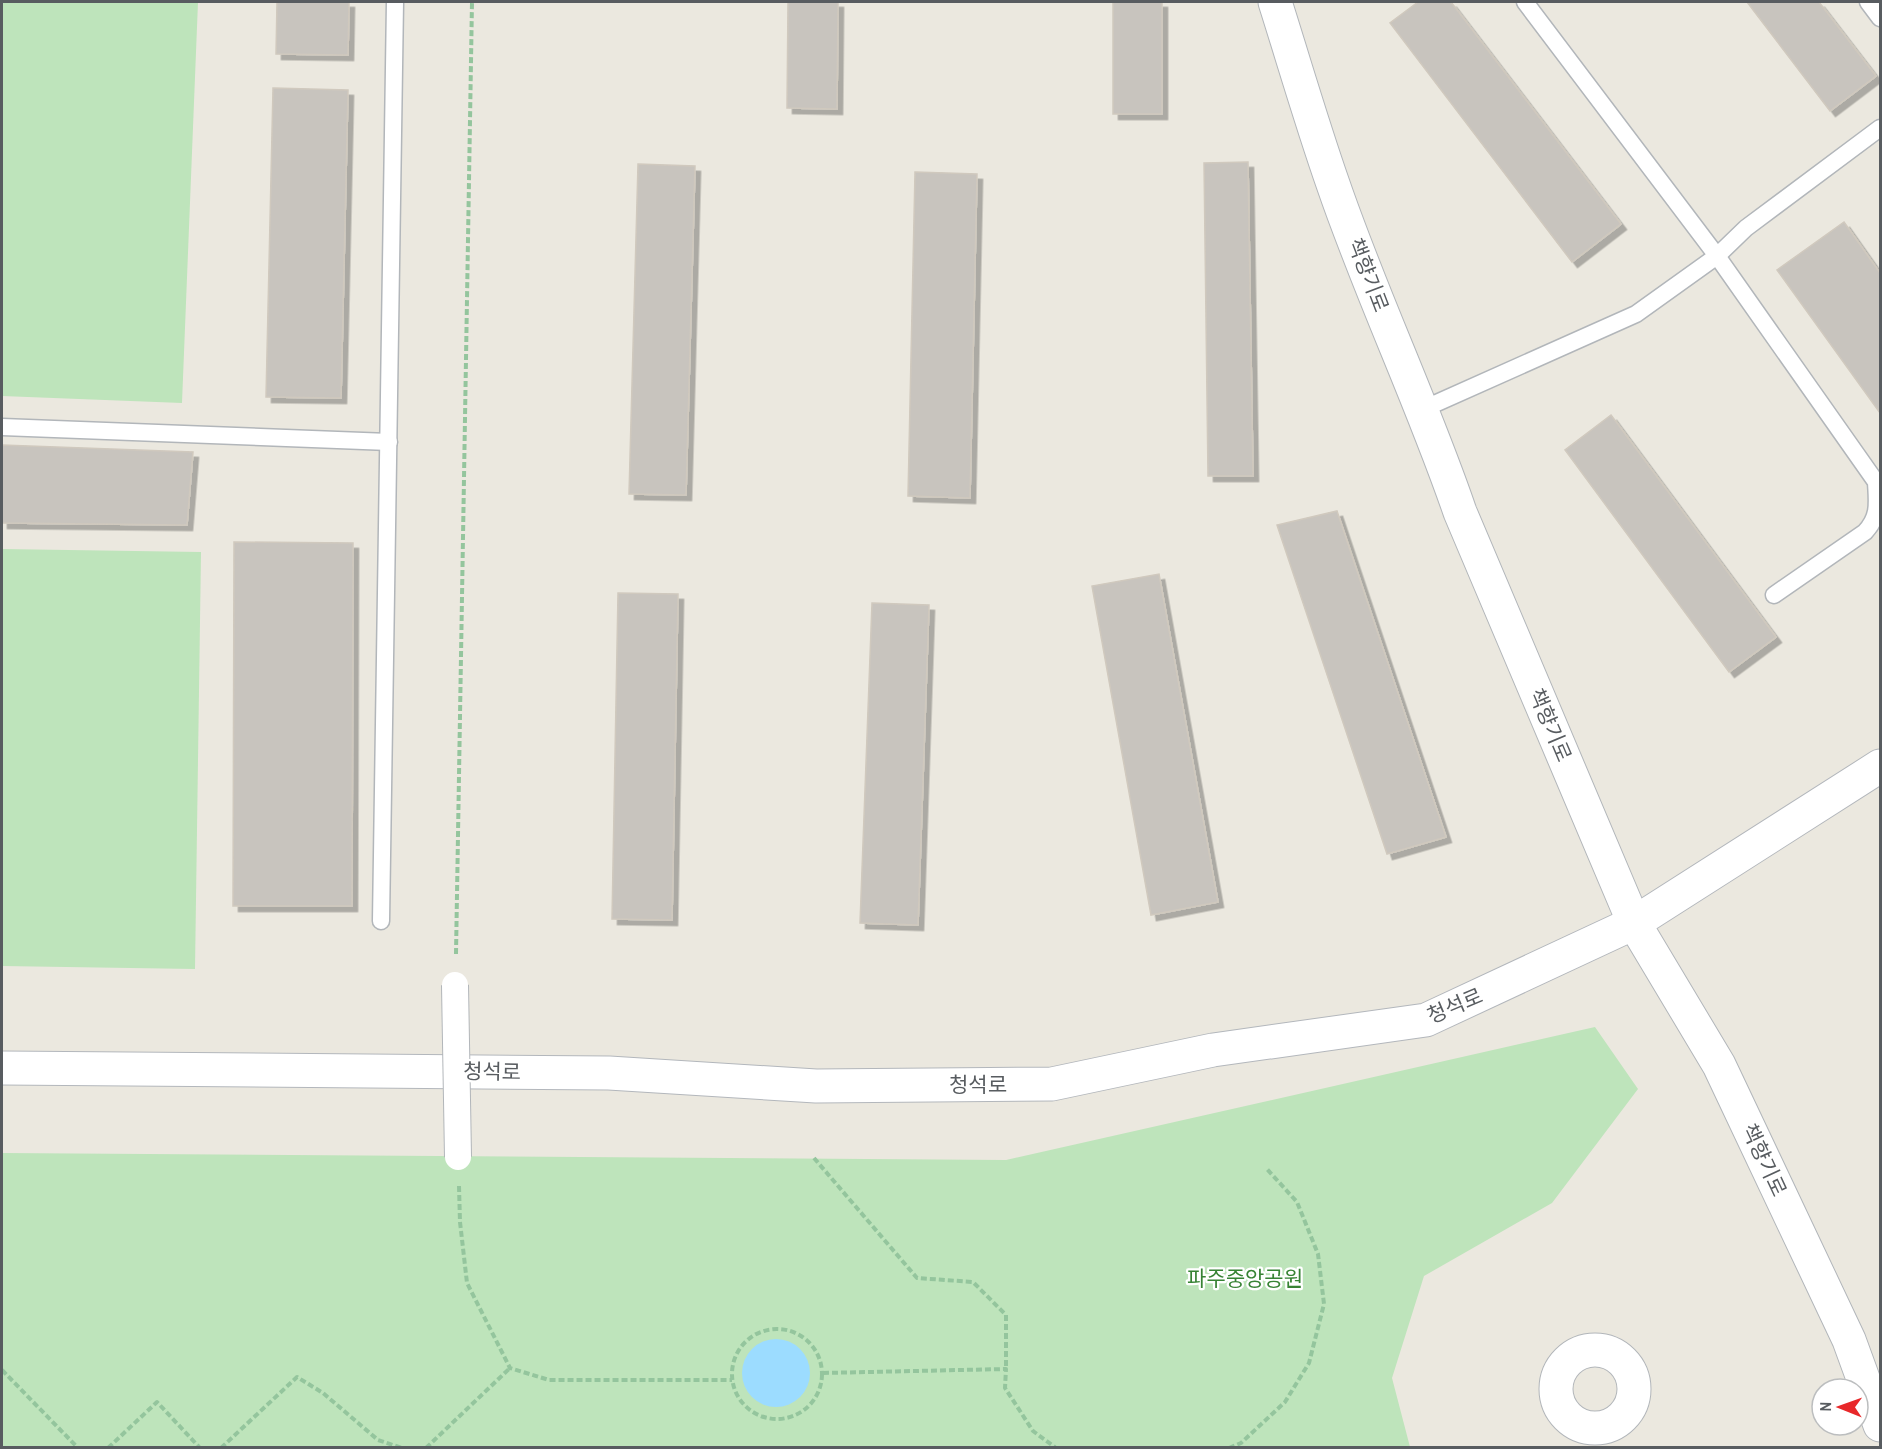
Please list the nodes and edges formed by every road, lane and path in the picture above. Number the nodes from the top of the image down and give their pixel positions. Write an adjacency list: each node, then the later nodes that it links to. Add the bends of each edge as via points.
1 (395, 2): 11 (lane)
2 (472, 2): 16 (path)
3 (1275, 2): 9 (main road, 책향기로, via 1333,185)
4 (1525, 2): 8 (lane)
5 (1868, 2): 6 (lane)
6 (1881, 18)
7 (1881, 128): 8 (lane, via 1746,228)
8 (1717, 256): 9 (lane, via 1636,314); 12 (lane, via 1876,482 1875,521)
9 (1421, 410): 15 (main road, 책향기로, via 1460,512)
10 (2, 426): 11 (lane)
11 (388, 442): 14 (lane)
12 (1774, 595)
13 (1881, 766): 15 (main road, 청석로)
14 (381, 921)
15 (1634, 923): 17 (main road, 청석로, via 1426,1020 1213,1050 1052,1084 816,1086 609,1073); 26 (main road, 책향기로, via 1719,1065 1849,1340)
16 (455, 985): 18 (street, bridge)
17 (2, 1068)
18 (458, 1156): 21 (path, via 460,1222 468,1283)
19 (814, 1158): 22 (path, via 917,1278 973,1282 1006,1315)
20 (1266, 1168): 34 (path, via 1296,1202 1318,1254 1324,1304 1309,1363 1285,1402 1241,1443)
21 (510, 1368): 25 (path, via 549,1380); 32 (path)
22 (1005, 1369): 24 (path); 33 (path, via 1005,1388 1033,1431)
23 (2, 1370): 27 (path)
24 (823, 1373): 25 (path, via 816,1400 794,1417 781,1420 754,1414 743,1405); 25 (path, via 821,1360 806,1338 781,1329 755,1334 745,1343 732,1366)
25 (732, 1380)
26 (1881, 1425)
27 (78, 1448)
28 (108, 1448): 29 (path, via 157,1402)
29 (200, 1448)
30 (221, 1448): 31 (path, via 297,1377 323,1393 378,1440)
31 (402, 1448)
32 (426, 1448)
33 (1056, 1448)
34 (1228, 1448)

